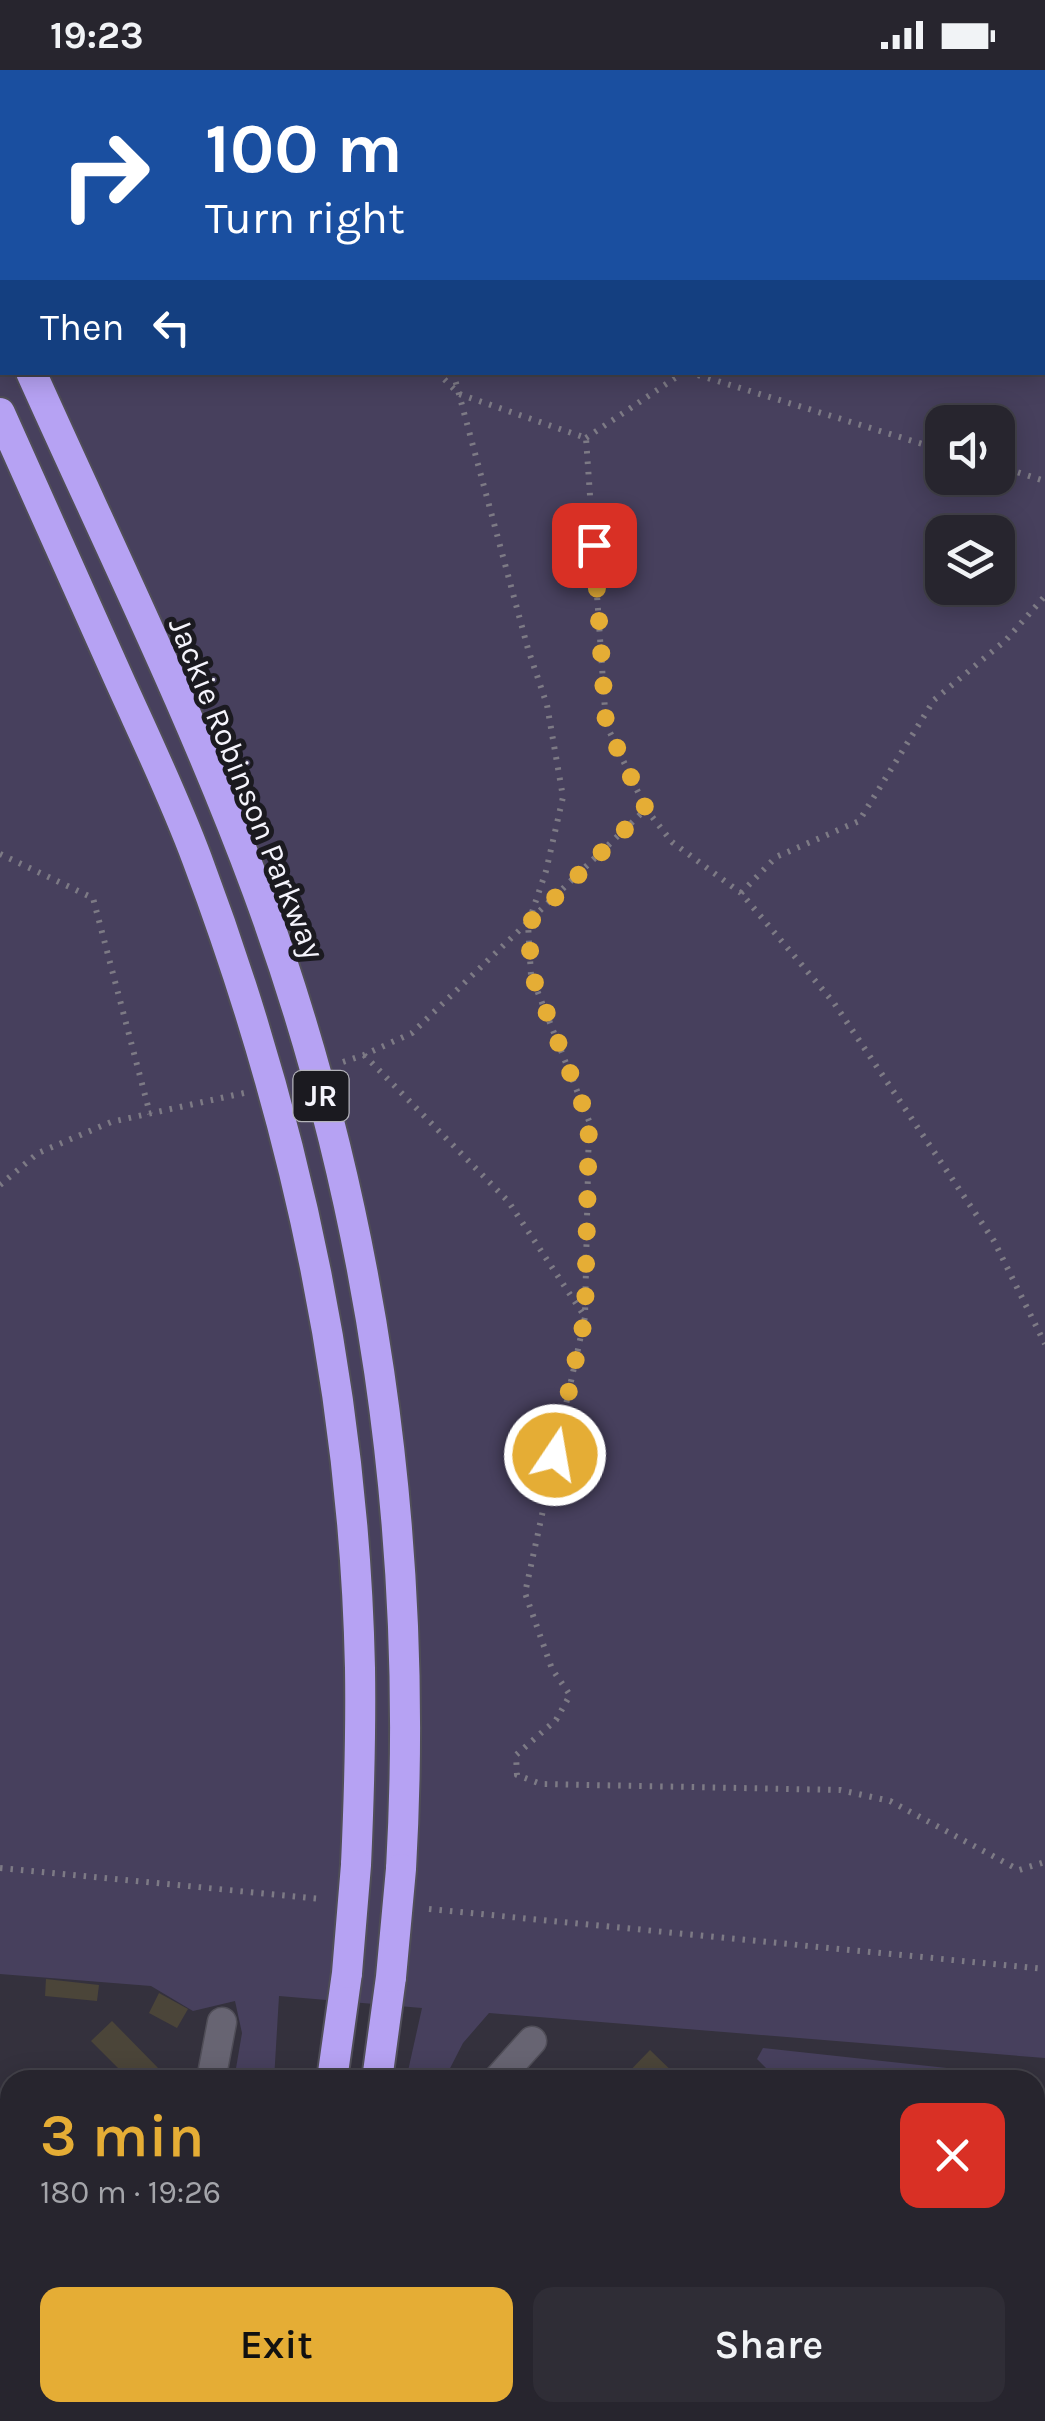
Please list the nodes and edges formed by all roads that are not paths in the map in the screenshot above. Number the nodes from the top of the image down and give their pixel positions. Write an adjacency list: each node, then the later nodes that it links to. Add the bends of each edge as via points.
1 (32, 375): 7 (highway, Jackie Robinson Parkway / JR, bridge, via 185,714 279,953 328,1120 366,1292 390,1450 405,1657 401,1870)
2 (0, 413): 6 (highway, JR, bridge, via 195,854 257,1035 322,1300 347,1473 360,1665 356,1866)
3 (222, 2022): 5 (street)
4 (532, 2041): 8 (street)
5 (213, 2070)
6 (333, 2070)
7 (378, 2070)
8 (506, 2070)

